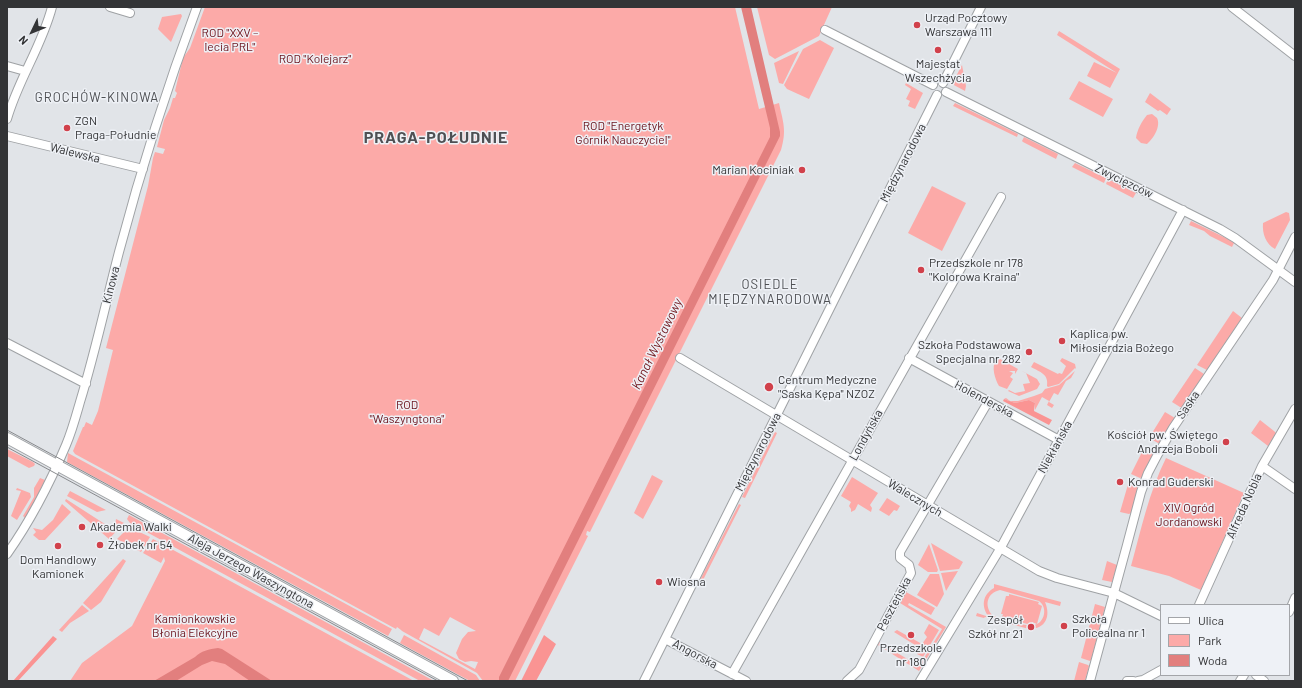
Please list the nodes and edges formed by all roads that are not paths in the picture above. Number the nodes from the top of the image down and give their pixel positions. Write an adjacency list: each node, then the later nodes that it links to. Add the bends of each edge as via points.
1 (52, 7): 10 (street, via 46,29)
2 (110, 7): 6 (street)
3 (197, 7): 17 (street, Kinowa)
4 (982, 7): 11 (street)
5 (1232, 7): 8 (street)
6 (130, 13)
7 (825, 30): 12 (street)
8 (1295, 56)
9 (7, 66): 10 (street)
10 (25, 71): 15 (street)
11 (943, 83): 12 (street, via 937,82); 13 (street)
12 (933, 85): 14 (street, via 932,90)
13 (946, 92): 14 (street, via 941,96); 19 (street, Zwycięzców)
14 (937, 95): 29 (street, Międzynarodowa)
15 (7, 119)
16 (7, 136): 17 (street, Walewska)
17 (143, 169): 26 (street, Kinowa)
18 (1001, 197): 25 (street, Londyńska)
19 (1182, 210): 21 (street, Zwycięzców, via 1235,238); 31 (street, Niekłańska)
20 (1295, 237): 21 (street, Saska)
21 (1279, 270): 22 (street, Zwycięzców); 39 (street, Saska, via 1158,454 1143,488)
22 (1295, 282)
23 (7, 343): 26 (street)
24 (680, 358): 29 (street, Walecznych)
25 (909, 358): 27 (street, Holenderska); 32 (street, Londyńska)
26 (86, 384): 33 (street, Kinowa)
27 (988, 402): 31 (street, Holenderska); 36 (street, Peszteńska)
28 (1295, 410): 34 (street, Alfreda Nobla)
29 (777, 416): 32 (street, Walecznych); 44 (street, Międzynarodowa)
30 (7, 438): 33 (main road, Aleja Jerzego Waszyngtona)
31 (1059, 440): 37 (street, Niekłańska)
32 (852, 460): 36 (street, Walecznych); 46 (street, Londyńska)
33 (57, 465): 38 (street, Kinowa, via 29,522); 48 (main road, Aleja Jerzego Waszyngtona)
34 (1262, 466): 35 (street); 41 (street, Alfreda Nobla)
35 (1295, 489)
36 (927, 505): 37 (street, Walecznych); 51 (street, Peszteńska, via 899,554 911,568 911,573 859,670)
37 (1000, 548): 39 (street, Walecznych, via 1039,571); 52 (street, Niekłańska)
38 (7, 554)
39 (1114, 593): 43 (street, Walecznych); 53 (street, Saska)
40 (1295, 598): 42 (street)
41 (1199, 604)
42 (1290, 610)
43 (1160, 616)
44 (665, 638): 46 (street, Angorska); 49 (street, Międzynarodowa)
45 (1160, 671): 55 (street)
46 (732, 674): 50 (street, Angorska)
47 (1127, 680): 54 (street)
48 (453, 681)
49 (644, 681)
50 (746, 681)
51 (846, 681)
52 (920, 681)
53 (1090, 681)
54 (1133, 681)
55 (1138, 681)

